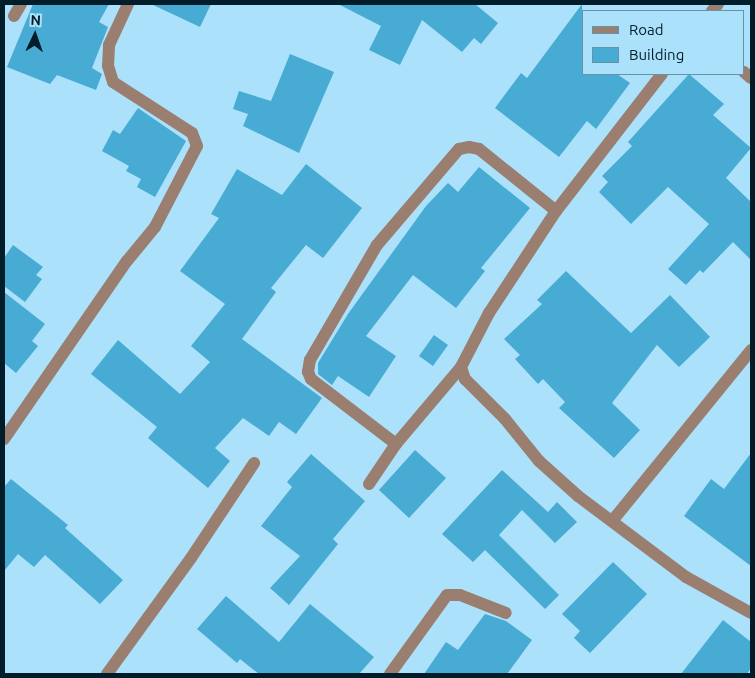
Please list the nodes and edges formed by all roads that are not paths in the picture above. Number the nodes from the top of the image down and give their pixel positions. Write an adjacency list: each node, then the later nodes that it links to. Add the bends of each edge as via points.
1 (21, 4): 3 (street)
2 (128, 4): 8 (street, via 109,45 108,66 113,82 192,133 197,146 156,227 127,261)
3 (14, 16)
4 (661, 75): 5 (street)
5 (556, 211): 7 (street, via 489,313); 9 (street, via 479,149 469,147 459,149 377,246 310,360 308,372 311,379)
6 (751, 350): 12 (street)
7 (461, 367): 9 (street); 12 (street, via 465,379 506,419 539,461 578,496)
8 (4, 438)
9 (396, 444): 11 (street)
10 (254, 462): 15 (street, via 191,558)
11 (369, 484)
12 (613, 520): 14 (street, via 686,577)
13 (506, 612): 16 (street, via 460,595 446,596)
14 (751, 613)
15 (107, 674)
16 (390, 674)

